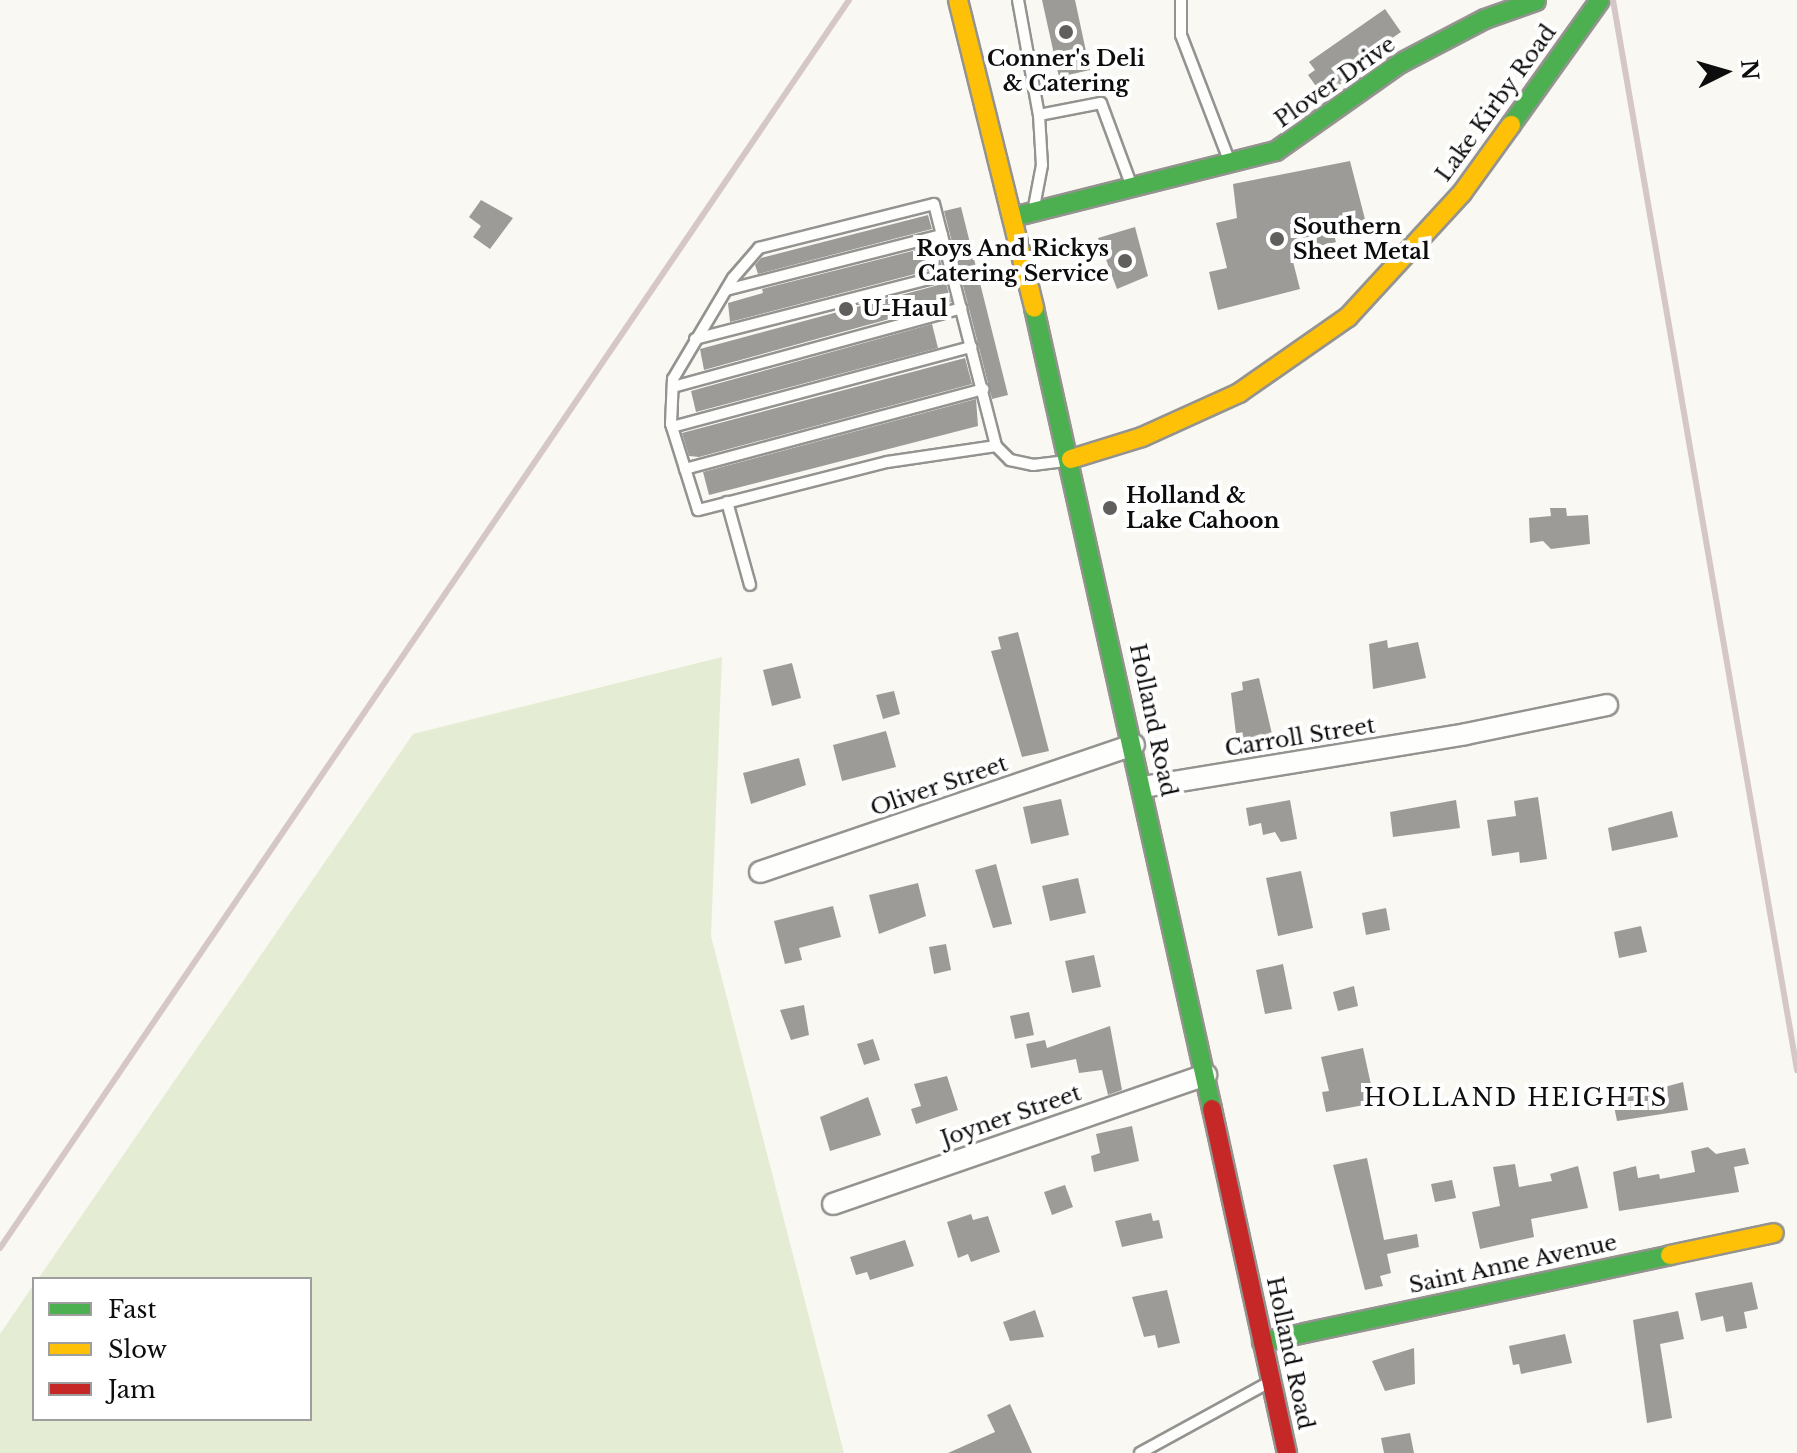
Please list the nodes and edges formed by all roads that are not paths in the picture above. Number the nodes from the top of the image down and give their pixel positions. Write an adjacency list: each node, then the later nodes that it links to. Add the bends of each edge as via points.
1 (958, 0): 10 (street, Holland Road)
2 (1018, 0): 6 (lane)
3 (1181, 0): 7 (lane, via 1181,35)
4 (1600, 0): 21 (street, Lake Kirby Road, via 1429,233 1348,317 1239,393 1142,437)
5 (1536, 1): 7 (street, Plover Drive, via 1485,19 1399,64 1293,143)
6 (1039, 115): 8 (lane, via 1101,103); 9 (lane, via 1042,165)
7 (1230, 162): 8 (street, Plover Drive)
8 (1132, 187): 9 (street, Plover Drive)
9 (1033, 212): 10 (street, Plover Drive)
10 (1013, 217): 21 (street, Holland Road)
11 (942, 235): 12 (lane); 13 (lane); 13 (lane, via 934,204 759,248)
12 (952, 273): 14 (lane); 15 (lane)
13 (726, 290): 15 (lane)
14 (961, 308): 16 (lane); 17 (lane)
15 (695, 339): 17 (lane)
16 (971, 347): 18 (lane); 19 (lane)
17 (673, 387): 19 (lane)
18 (983, 389): 20 (lane); 22 (lane)
19 (672, 427): 22 (lane)
20 (996, 446): 21 (lane, via 1010,460 1033,465); 23 (lane, via 887,462)
21 (1071, 459): 26 (street, Holland Road)
22 (685, 469): 23 (lane, via 698,510)
23 (727, 502): 24 (lane)
24 (750, 585)
25 (1607, 705): 27 (street, Carroll Street, via 1466,734)
26 (1134, 745): 27 (street, Holland Road); 28 (street, Oliver Street)
27 (1143, 787): 29 (street, Holland Road)
28 (760, 872)
29 (1206, 1075): 30 (street, Joyner Street); 32 (street, Holland Road)
30 (833, 1204)
31 (1774, 1233): 32 (street, Saint Anne Avenue)
32 (1262, 1342): 33 (street, Holland Road)
33 (1271, 1381): 34 (lane); 35 (street, Holland Road)
34 (1140, 1453)
35 (1287, 1453)

